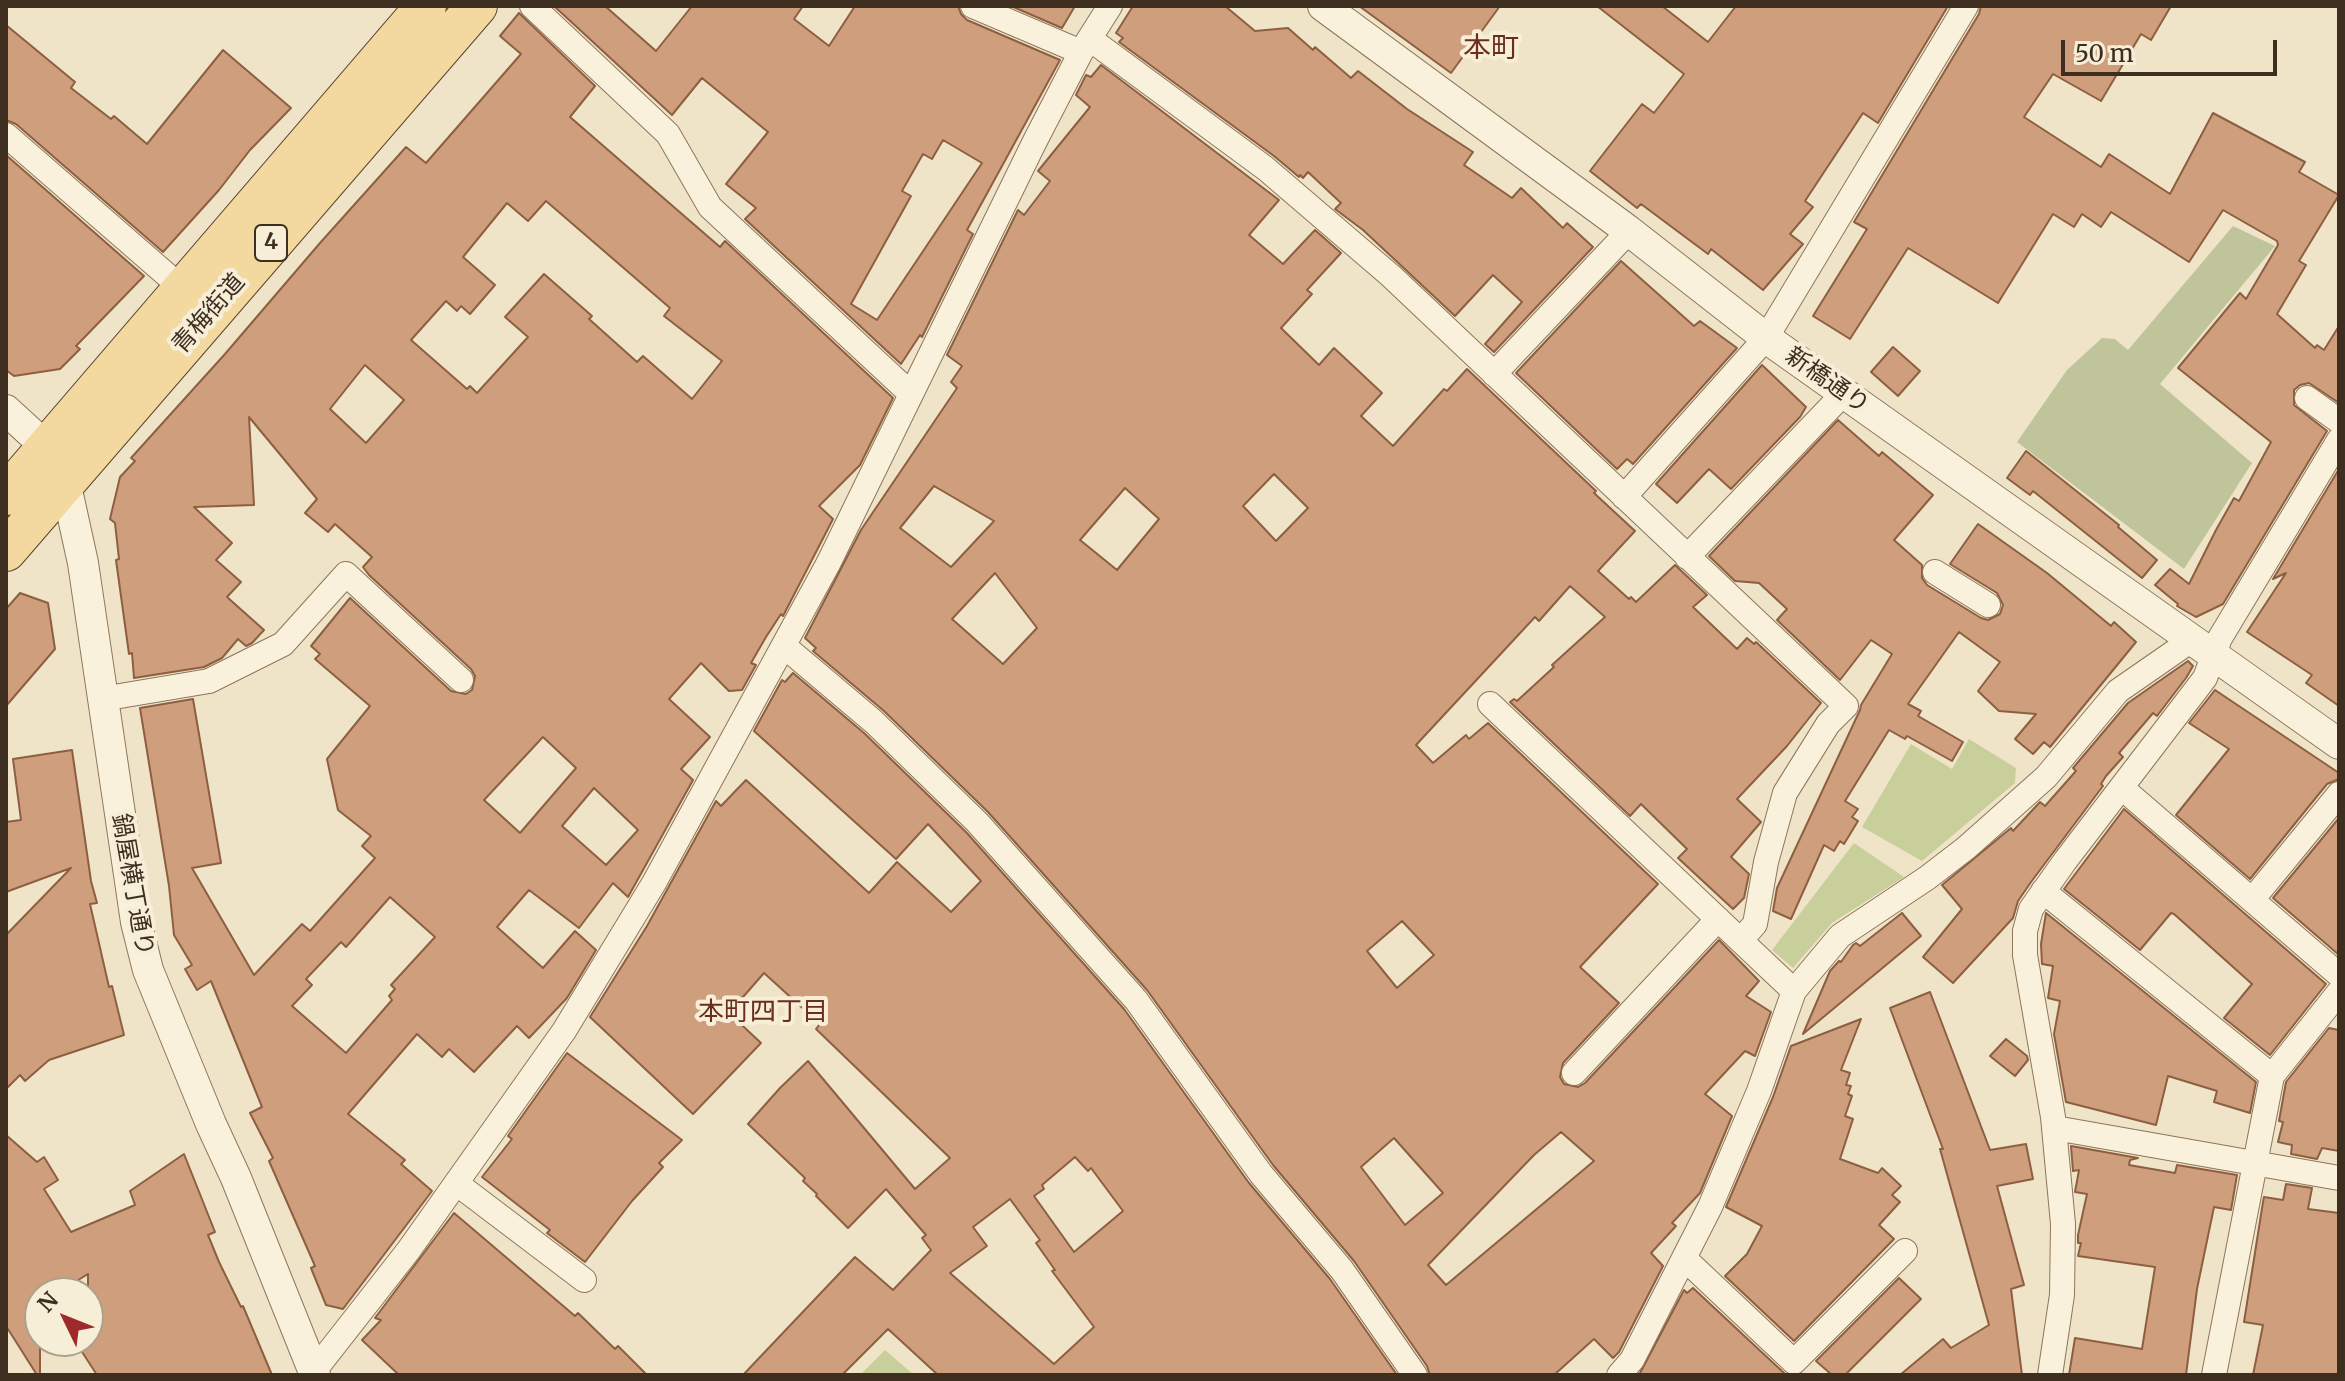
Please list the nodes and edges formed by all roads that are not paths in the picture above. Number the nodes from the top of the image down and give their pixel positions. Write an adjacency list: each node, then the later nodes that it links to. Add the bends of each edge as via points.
1 (426, 6): 11 (main road, 青梅街道 / 4)
2 (477, 6): 20 (main road, 青梅街道 / 4)
3 (532, 6): 15 (street, via 668,134 710,207)
4 (973, 6): 8 (street)
5 (1110, 6): 8 (street)
6 (1323, 6): 10 (street, 新橋通り)
7 (1966, 6): 12 (street)
8 (1086, 45): 13 (street, via 1265,168); 15 (street)
9 (6, 135): 11 (street)
10 (1629, 231): 12 (street, 新橋通り); 13 (street)
11 (183, 289): 20 (main road, 青梅街道 / 4)
12 (1766, 338): 14 (street, 新橋通り); 22 (street)
13 (1494, 374): 22 (street)
14 (1844, 393): 24 (street); 28 (street, 新橋通り)
15 (911, 394): 27 (street)
16 (2307, 398): 18 (street)
17 (6, 410): 20 (street)
18 (2339, 421)
19 (2339, 440): 28 (street, via 2220,638)
20 (57, 464): 21 (main road, 青梅街道 / 4); 23 (main road, 青梅街道 / 4); 30 (street, 鍋屋横丁通り, via 83,563)
21 (6, 495)
22 (1624, 497): 24 (street)
23 (6, 551)
24 (1687, 557): 38 (street, via 1846,706 1828,724 1785,793 1755,924)
25 (1935, 572): 26 (street)
26 (1988, 605)
27 (784, 646): 47 (street, via 654,883 564,1031); 52 (street, via 874,722 977,822 1136,1000 1261,1174 1342,1270)
28 (2204, 647): 32 (street, 新橋通り); 33 (street, via 2205,678); 40 (street, via 2118,691 2046,777 1966,848 1840,936)
29 (461, 680): 30 (street, via 346,574 283,644 209,681)
30 (102, 699): 51 (street, 鍋屋横丁通り, via 148,970)
31 (1490, 704): 37 (street)
32 (2339, 744)
33 (2122, 788): 35 (street); 36 (street)
34 (2339, 794): 36 (street)
35 (2043, 891): 43 (street); 44 (street, via 2031,909 2025,955)
36 (2252, 900): 39 (street)
37 (1718, 919): 38 (street); 42 (street)
38 (1741, 940): 40 (street)
39 (2339, 975)
40 (1794, 991): 49 (street, via 1759,1091)
41 (2339, 992): 43 (street)
42 (1574, 1073)
43 (2272, 1076): 45 (street)
44 (2055, 1128): 45 (street); 54 (street, via 2062,1295)
45 (2255, 1163): 46 (street); 55 (street)
46 (2339, 1178)
47 (456, 1183): 50 (street); 51 (street)
48 (1905, 1251): 49 (street, via 1794,1362)
49 (1685, 1259): 53 (street)
50 (584, 1280)
51 (313, 1374)
52 (1415, 1375)
53 (1619, 1375)
54 (2050, 1375)
55 (2214, 1375)

